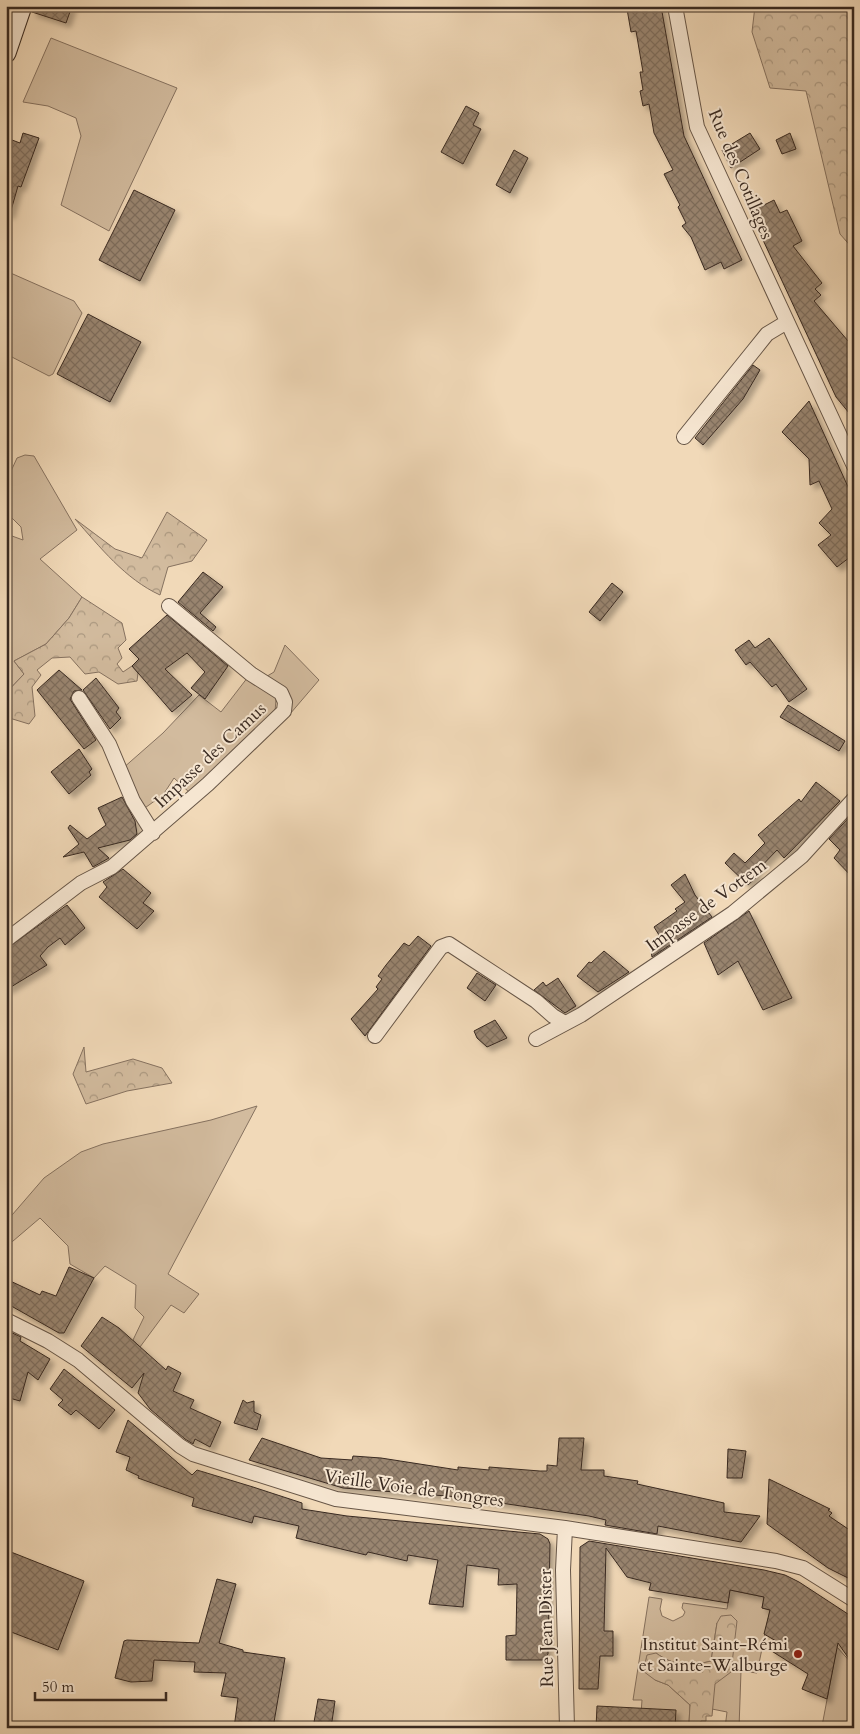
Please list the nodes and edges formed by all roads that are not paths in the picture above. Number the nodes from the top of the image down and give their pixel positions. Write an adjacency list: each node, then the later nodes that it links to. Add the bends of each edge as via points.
1 (22, 6): 3 (street)
2 (675, 6): 4 (street, Rue des Cotillages, via 697,127)
3 (6, 53)
4 (787, 322): 5 (street, via 767,334); 6 (street, Rue des Cotillages)
5 (684, 437)
6 (854, 466)
7 (169, 606): 10 (street, Impasse des Camus, via 251,674 281,693 285,702 284,711)
8 (79, 698): 10 (street, Impasse des Camus, via 109,744 132,801)
9 (854, 799): 12 (street, Impasse de Vottem, via 802,856 733,913)
10 (152, 833): 11 (street, Impasse des Camus, via 112,867 81,883)
11 (6, 940)
12 (565, 1023): 13 (street, via 536,1000 449,944 442,947); 14 (street, Impasse de Vottem)
13 (374, 1036)
14 (536, 1039)
15 (6, 1320): 16 (street, Vieille Voie de Tongres, via 78,1360 193,1454 336,1499)
16 (565, 1528): 17 (street, Vieille Voie de Tongres, via 776,1560 803,1568); 18 (street, Rue Jean Dister)
17 (854, 1600)
18 (567, 1728)

